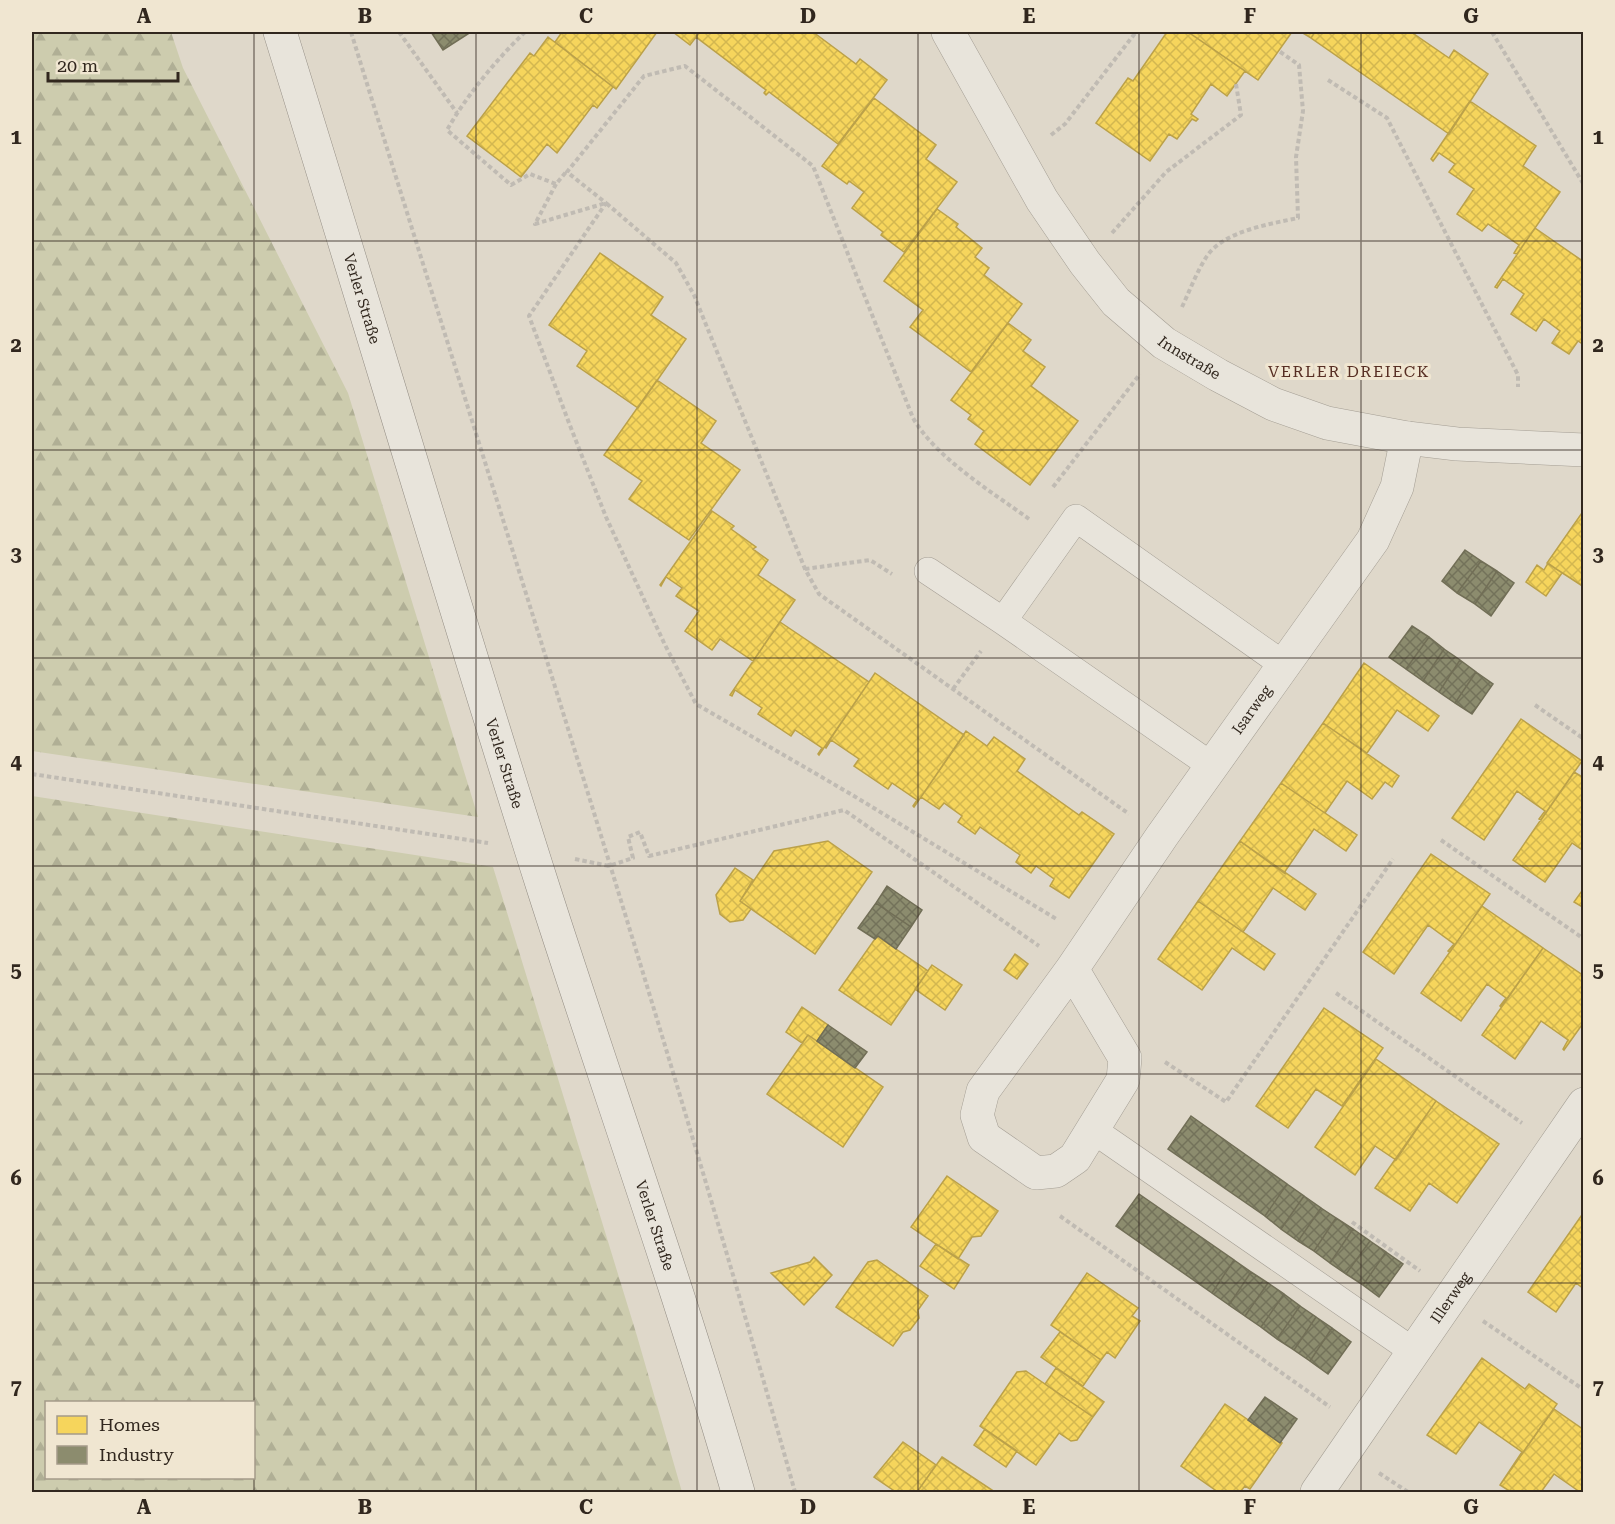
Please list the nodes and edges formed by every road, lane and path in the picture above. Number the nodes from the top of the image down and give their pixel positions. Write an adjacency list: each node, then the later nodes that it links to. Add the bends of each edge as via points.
1 (280, 32): 35 (street, Verler Straße)
2 (351, 32): 37 (path)
3 (399, 32): 11 (path)
4 (525, 32): 11 (path)
5 (949, 32): 12 (street, Innstraße)
6 (1136, 32): 12 (path, via 1065,124)
7 (1492, 32): 15 (path)
8 (1279, 51): 18 (path, via 1299,65 1304,111 1296,157 1298,218 1262,225 1222,241 1207,255)
9 (1328, 80): 19 (path, via 1388,118 1518,375)
10 (1236, 84): 17 (path, via 1241,115 1166,172)
11 (457, 113): 14 (path, via 447,130 511,185 530,174)
12 (1017, 155): 17 (street, Innstraße)
13 (567, 172): 14 (path); 16 (path); 23 (path, via 644,76 685,66 813,166 920,431 958,468)
14 (556, 184): 16 (path, via 535,225)
15 (1584, 185)
16 (606, 203): 24 (path, via 676,263 694,295); 38 (path, via 529,316 606,517 696,704)
17 (1085, 263): 18 (street, Innstraße, via 1116,302)
18 (1164, 343): 20 (street, Innstraße, via 1273,404 1327,423); 22 (path)
19 (1518, 387)
20 (1407, 438): 21 (street, Innstraße); 27 (street, Isarweg, via 1397,488 1373,540)
21 (1584, 450)
22 (1050, 491)
23 (1061, 539): 26 (lane); 27 (lane, via 1076,518)
24 (805, 568): 25 (path, via 870,560 897,577); 28 (path, via 819,594)
25 (928, 572): 26 (lane)
26 (1004, 621): 28 (path); 31 (lane)
27 (1284, 665): 31 (street, Isarweg)
28 (952, 689): 33 (path)
29 (1535, 705): 30 (path)
30 (1584, 739)
31 (1212, 766): 33 (street, Isarweg)
32 (32, 774): 35 (path)
33 (1162, 836): 40 (street, Isarweg)
34 (1441, 840): 39 (path)
35 (531, 850): 37 (path); 52 (street, Verler Straße, via 652,1214)
36 (1393, 860): 42 (path, via 1226,1102 1166,1062)
37 (609, 866): 40 (path, via 633,858 628,837 640,832 649,856 843,810); 53 (path)
38 (1066, 924)
39 (1584, 939)
40 (1072, 969): 42 (street); 44 (street, Isarweg, via 983,1090 977,1115 984,1137 1036,1173 1056,1171 1075,1158)
41 (1336, 993): 45 (path)
42 (1125, 1058): 44 (street, Isarweg, via 1123,1080)
43 (1584, 1104): 45 (street, Illerweg)
44 (1093, 1130): 49 (lane)
45 (1555, 1146): 48 (street, Illerweg)
46 (1060, 1216): 51 (path)
47 (1352, 1222): 48 (path)
48 (1451, 1296): 49 (street, Illerweg); 50 (path)
49 (1413, 1351): 51 (street, Illerweg)
50 (1584, 1390)
51 (1360, 1428): 54 (street, Illerweg)
52 (738, 1492)
53 (795, 1492)
54 (1317, 1492)

